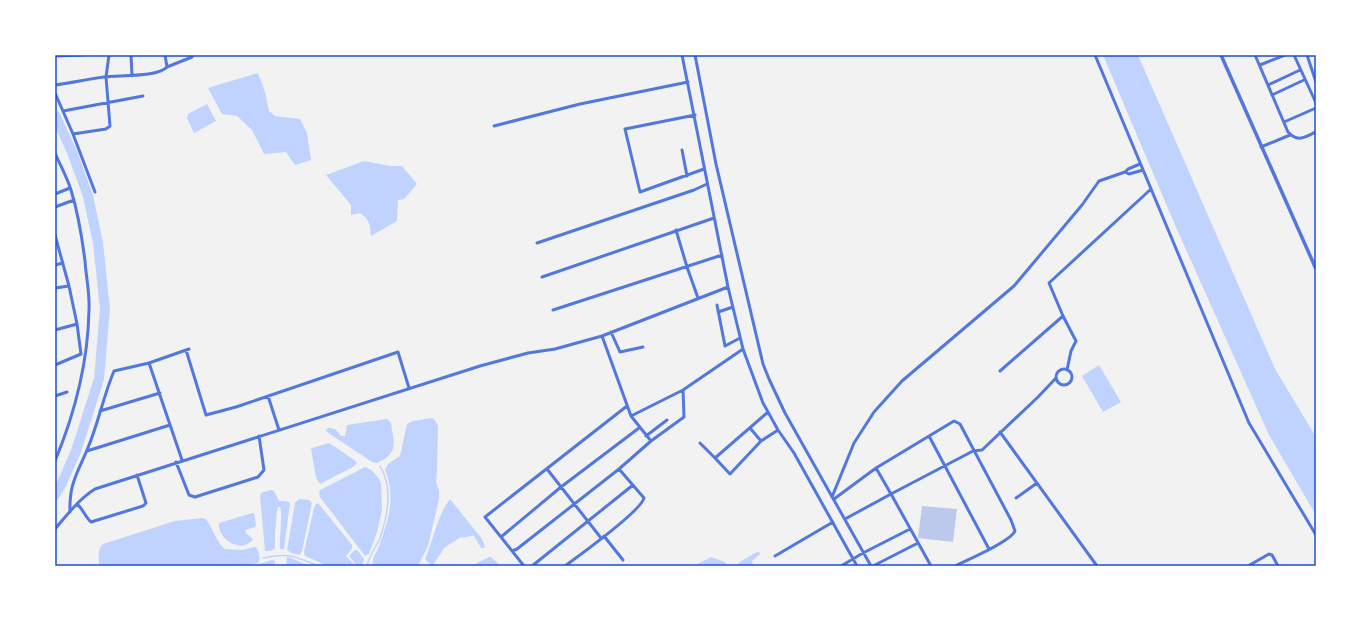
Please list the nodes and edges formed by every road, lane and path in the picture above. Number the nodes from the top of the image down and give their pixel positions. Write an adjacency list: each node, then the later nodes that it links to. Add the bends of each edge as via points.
1 (82, 55): 13 (street)
2 (109, 55): 19 (street)
3 (131, 55): 18 (street)
4 (165, 55): 16 (street)
5 (682, 55): 21 (street)
6 (695, 55): 126 (street, via 716,164 763,364 785,413)
7 (1095, 55): 41 (street)
8 (1221, 55): 38 (street)
9 (1255, 55): 15 (street)
10 (1285, 55): 15 (street)
11 (1294, 55): 17 (street)
12 (1307, 55): 22 (street)
13 (55, 56)
14 (192, 57): 16 (street)
15 (1260, 65): 23 (street)
16 (166, 68): 18 (street, via 163,71)
17 (1300, 70): 20 (street); 23 (street)
18 (132, 76): 19 (street)
19 (106, 77): 24 (street); 28 (street)
20 (1304, 80): 26 (street); 29 (street)
21 (688, 82): 32 (street); 34 (street, via 580,104)
22 (1316, 82)
23 (1268, 85): 26 (street)
24 (55, 86)
25 (55, 93): 31 (street)
26 (1272, 95): 33 (street)
27 (143, 96): 28 (street)
28 (107, 102): 31 (street); 36 (street, via 110,126 106,129)
29 (1316, 103)
30 (1316, 108): 33 (street)
31 (63, 111): 36 (street)
32 (695, 115): 42 (street); 45 (street, via 625,129 640,192)
33 (1284, 122): 37 (street)
34 (494, 126)
35 (1316, 132): 37 (street, via 1297,139)
36 (73, 134): 49 (street)
37 (1290, 135): 38 (street)
38 (1261, 147): 59 (street)
39 (682, 150): 45 (street)
40 (55, 153): 47 (street)
41 (1140, 164): 43 (street); 44 (street)
42 (704, 169): 45 (street); 46 (street)
43 (1143, 170): 44 (street, via 1129,174); 48 (street)
44 (1125, 172): 126 (street, via 1099,181 1014,286 902,381 874,412 854,444)
45 (687, 176)
46 (707, 184): 53 (street); 56 (street)
47 (70, 188): 50 (street); 51 (street)
48 (1151, 189): 73 (street, via 1049,283); 136 (street, via 1250,422)
49 (94, 192)
50 (55, 194)
51 (74, 200): 52 (street); 82 (street, via 90,309)
52 (55, 207)
53 (714, 218): 54 (street); 57 (street)
54 (676, 230): 62 (street); 64 (street)
55 (55, 235): 60 (street)
56 (537, 243)
57 (722, 255): 62 (street); 66 (street)
58 (1316, 257): 59 (street)
59 (1312, 259): 63 (street)
60 (63, 263): 61 (street); 65 (street)
61 (55, 265)
62 (686, 267): 68 (street); 71 (street)
63 (1316, 269)
64 (542, 277)
65 (69, 286): 67 (street); 74 (street)
66 (728, 287): 68 (street); 70 (street)
67 (55, 288)
68 (698, 298): 76 (street)
69 (717, 305): 72 (street)
70 (733, 307): 72 (street); 78 (street)
71 (554, 310)
72 (718, 312): 78 (street, via 726,346)
73 (1063, 316): 85 (street, via 1076,341); 86 (street)
74 (77, 324): 75 (street); 81 (street)
75 (55, 330)
76 (611, 332): 77 (street); 79 (street, via 620,352)
77 (602, 336): 88 (street, via 555,349 528,353); 94 (street)
78 (740, 338): 80 (street)
79 (643, 347)
80 (743, 349): 89 (street); 96 (street)
81 (81, 354): 82 (street); 84 (street)
82 (86, 354): 115 (street, via 73,411)
83 (149, 363): 91 (street); 93 (street, via 187,349 206,415); 95 (street, via 114,371)
84 (55, 365)
85 (1067, 370): 87 (street, via 1057,373); 87 (street, via 1072,375 1072,380 1068,384 1058,383)
86 (1000, 371)
87 (1056, 378): 104 (street)
88 (410, 388): 93 (street, via 398,352); 102 (street)
89 (683, 390): 97 (street); 108 (street, via 684,417)
90 (67, 392): 92 (street)
91 (160, 393): 95 (street); 99 (street)
92 (55, 396)
93 (268, 396): 102 (street)
94 (627, 406): 97 (street); 119 (street)
95 (100, 411): 111 (street)
96 (768, 412): 101 (street); 103 (street)
97 (631, 416): 100 (street)
98 (667, 420): 106 (street)
99 (170, 425): 111 (street); 114 (street)
100 (639, 428): 106 (street); 124 (street)
101 (750, 428): 109 (street); 113 (street)
102 (279, 430): 105 (street)
103 (778, 430): 109 (street); 133 (street)
104 (1000, 432): 112 (street, via 982,450); 122 (street)
105 (259, 436): 114 (street); 116 (street, via 264,470 258,477 195,497 189,496)
106 (646, 436): 108 (street)
107 (929, 436): 112 (street, via 954,421 960,424); 117 (street); 118 (street)
108 (650, 441): 120 (street)
109 (761, 441): 113 (street, via 730,474)
110 (700, 443): 113 (street)
111 (87, 451): 130 (street, via 70,492)
112 (974, 451): 117 (street); 140 (street, via 1015,531 1001,544)
113 (715, 458)
114 (182, 460): 116 (street)
115 (55, 461)
116 (176, 462): 121 (street)
117 (945, 467): 125 (street); 140 (street)
118 (876, 468): 125 (street); 126 (street)
119 (547, 469): 124 (street); 137 (street, via 485,517)
120 (619, 469): 123 (street); 129 (street)
121 (137, 475): 128 (street, via 95,489); 128 (street, via 146,503 144,506 91,522)
122 (1037, 482): 127 (street); 154 (street)
123 (633, 485): 132 (street); 138 (street, via 644,498 643,502)
124 (561, 487): 129 (street); 137 (street)
125 (891, 494): 131 (street); 135 (street)
126 (833, 498): 131 (street)
127 (1016, 498)
128 (78, 504): 130 (street)
129 (575, 504): 132 (street); 141 (street)
130 (70, 512): 134 (street)
131 (845, 519): 142 (street)
132 (587, 521): 138 (street); 147 (street)
133 (833, 522): 143 (street); 144 (street)
134 (55, 529)
135 (910, 530): 139 (street); 142 (street)
136 (1316, 535)
137 (501, 537): 141 (street)
138 (603, 537): 145 (street); 148 (street)
139 (918, 543): 151 (street); 152 (street)
140 (989, 549): 153 (street)
141 (512, 551): 146 (street)
142 (863, 552): 144 (street); 151 (street)
143 (775, 556)
144 (853, 558): 149 (street); 150 (street)
145 (623, 560)
146 (524, 566)
147 (532, 566)
148 (565, 566)
149 (841, 566)
150 (857, 566)
151 (872, 566)
152 (931, 566)
153 (955, 566)
154 (1096, 566)
155 (1248, 566): 156 (street, via 1269,554)
156 (1278, 566)

